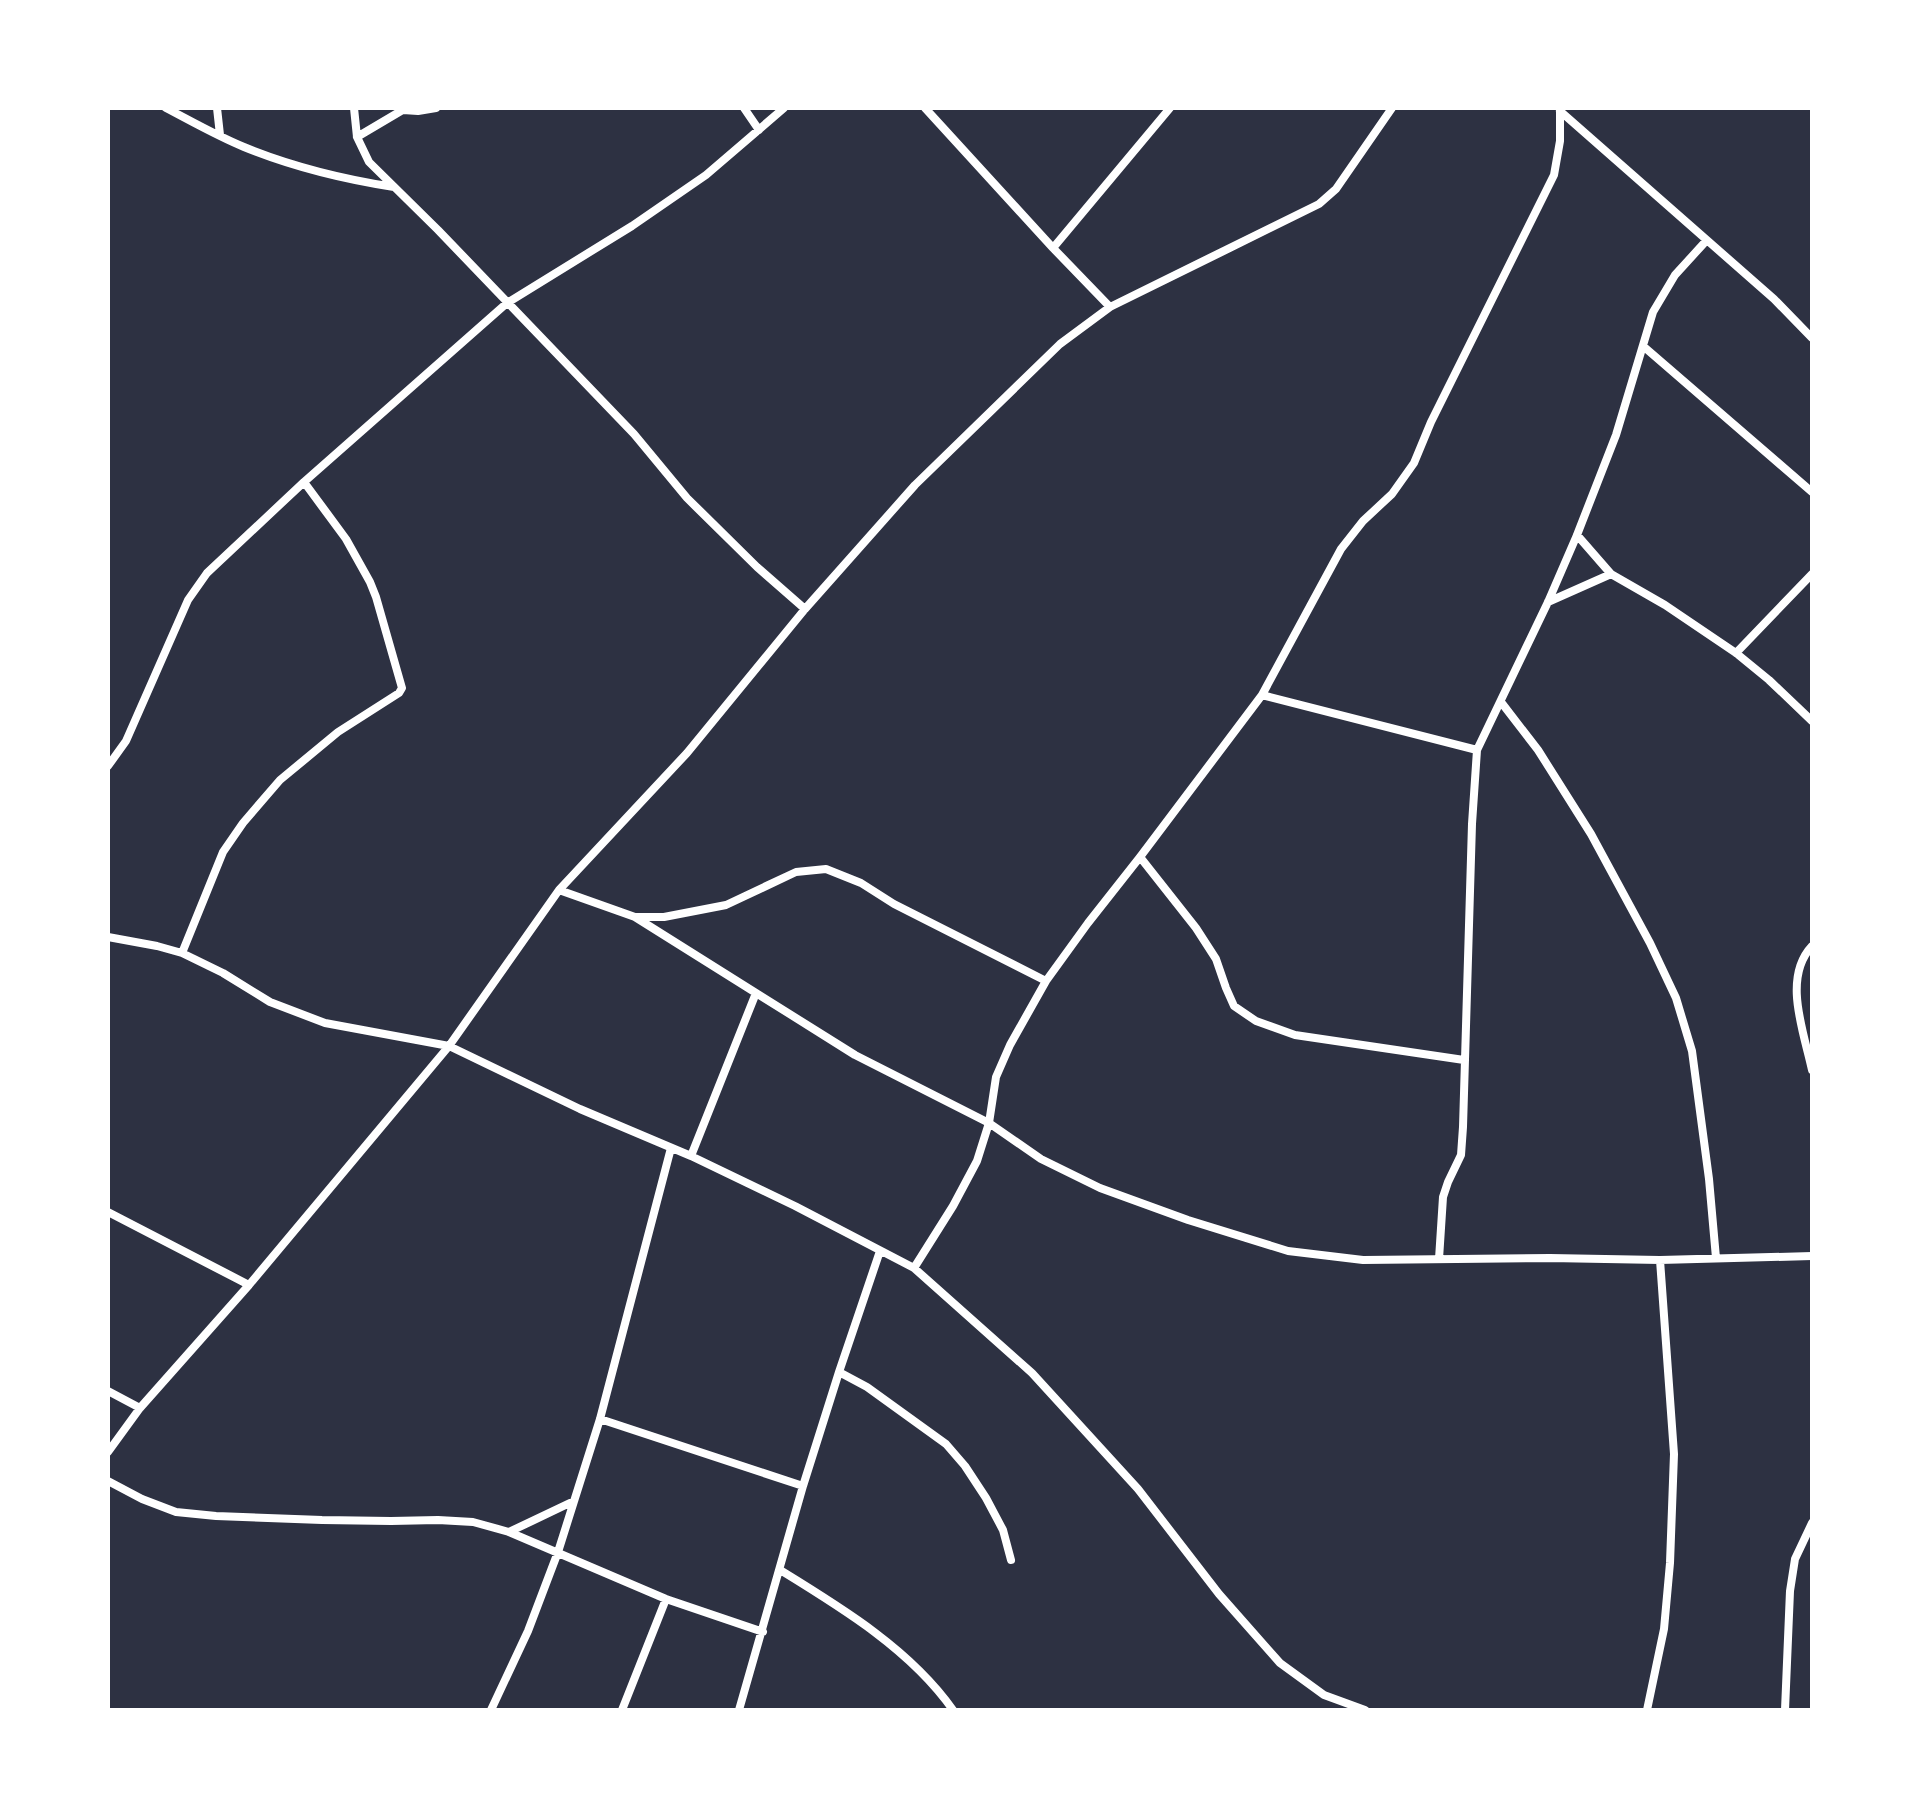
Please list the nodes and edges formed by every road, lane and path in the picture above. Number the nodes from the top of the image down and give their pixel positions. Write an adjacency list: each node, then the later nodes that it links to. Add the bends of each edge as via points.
1 (166, 108): 13 (street)
2 (217, 108): 13 (street)
3 (354, 108): 14 (street)
4 (436, 108): 10 (street)
5 (744, 108): 12 (street)
6 (784, 108): 12 (street)
7 (925, 108): 17 (street)
8 (1170, 108): 17 (street)
9 (1392, 108): 19 (street, via 1336,189 1319,204)
10 (404, 109): 14 (street)
11 (1560, 109): 16 (street); 30 (street, via 1554,175 1414,463 1341,549)
12 (759, 130): 18 (street, via 632,226)
13 (220, 135): 15 (street, via 284,162)
14 (357, 137): 15 (street, via 369,162)
15 (396, 188): 18 (street)
16 (1706, 241): 20 (street); 21 (street, via 1675,275 1653,312)
17 (1053, 248): 19 (street)
18 (507, 303): 22 (street); 28 (street, via 634,434 687,498)
19 (1110, 307): 28 (street, via 1060,344 971,429)
20 (1812, 338)
21 (1643, 346): 23 (street); 24 (street)
22 (304, 482): 34 (street, via 207,573 188,600 126,741); 40 (street, via 370,582 402,688 280,780 243,823 223,852)
23 (1812, 492)
24 (1577, 535): 25 (street); 27 (street)
25 (1611, 574): 27 (street); 29 (street)
26 (1812, 574): 29 (street)
27 (1548, 602): 31 (street)
28 (805, 609): 36 (street, via 687,753)
29 (1736, 653): 32 (street)
30 (1262, 695): 33 (street); 35 (street)
31 (1501, 702): 33 (street); 52 (street, via 1591,834 1676,998 1692,1051)
32 (1812, 721)
33 (1477, 750): 44 (street)
34 (108, 766)
35 (1140, 857): 41 (street); 44 (street, via 1216,959 1234,1006 1256,1021 1295,1035)
36 (559, 890): 37 (street); 43 (street)
37 (635, 917): 41 (street, via 726,905 796,872 826,869); 42 (street)
38 (108, 937): 40 (street)
39 (1812, 946): 45 (street, via 1797,970 1796,997)
40 (182, 953): 43 (street, via 270,1002 325,1023)
41 (1046, 981): 46 (street, via 996,1077)
42 (756, 993): 46 (street, via 855,1055); 48 (street)
43 (449, 1046): 47 (street); 56 (street)
44 (1464, 1060): 53 (street, via 1461,1155 1443,1197)
45 (1812, 1070)
46 (989, 1123): 53 (street, via 1041,1159 1100,1188 1288,1251 1363,1260); 55 (street, via 977,1161)
47 (671, 1148): 48 (street); 60 (street)
48 (691, 1156): 50 (street)
49 (108, 1212): 56 (street)
50 (880, 1251): 55 (street); 57 (street)
51 (1812, 1256): 52 (street)
52 (1716, 1258): 54 (street)
53 (1439, 1259): 54 (street)
54 (1660, 1260): 77 (street, via 1674,1454 1664,1629)
55 (914, 1268): 76 (street, via 1032,1373 1138,1489 1280,1663 1324,1695)
56 (249, 1285): 59 (street)
57 (839, 1372): 63 (street); 68 (street, via 946,1444 992,1509)
58 (108, 1391): 59 (street)
59 (140, 1408): 61 (street)
60 (600, 1419): 63 (street); 64 (street)
61 (108, 1452)
62 (108, 1481): 66 (street, via 176,1512 461,1521)
63 (803, 1486): 69 (street)
64 (574, 1501): 66 (street); 67 (street)
65 (1812, 1523): 78 (street, via 1795,1559)
66 (509, 1532): 67 (street)
67 (558, 1552): 70 (street); 72 (street)
68 (1011, 1560)
69 (780, 1570): 71 (street); 75 (street, via 849,1612 917,1668)
70 (666, 1599): 71 (street); 73 (street)
71 (763, 1632): 74 (street)
72 (491, 1710)
73 (622, 1710)
74 (739, 1710)
75 (953, 1710)
76 (1365, 1710)
77 (1647, 1710)
78 (1785, 1710)

